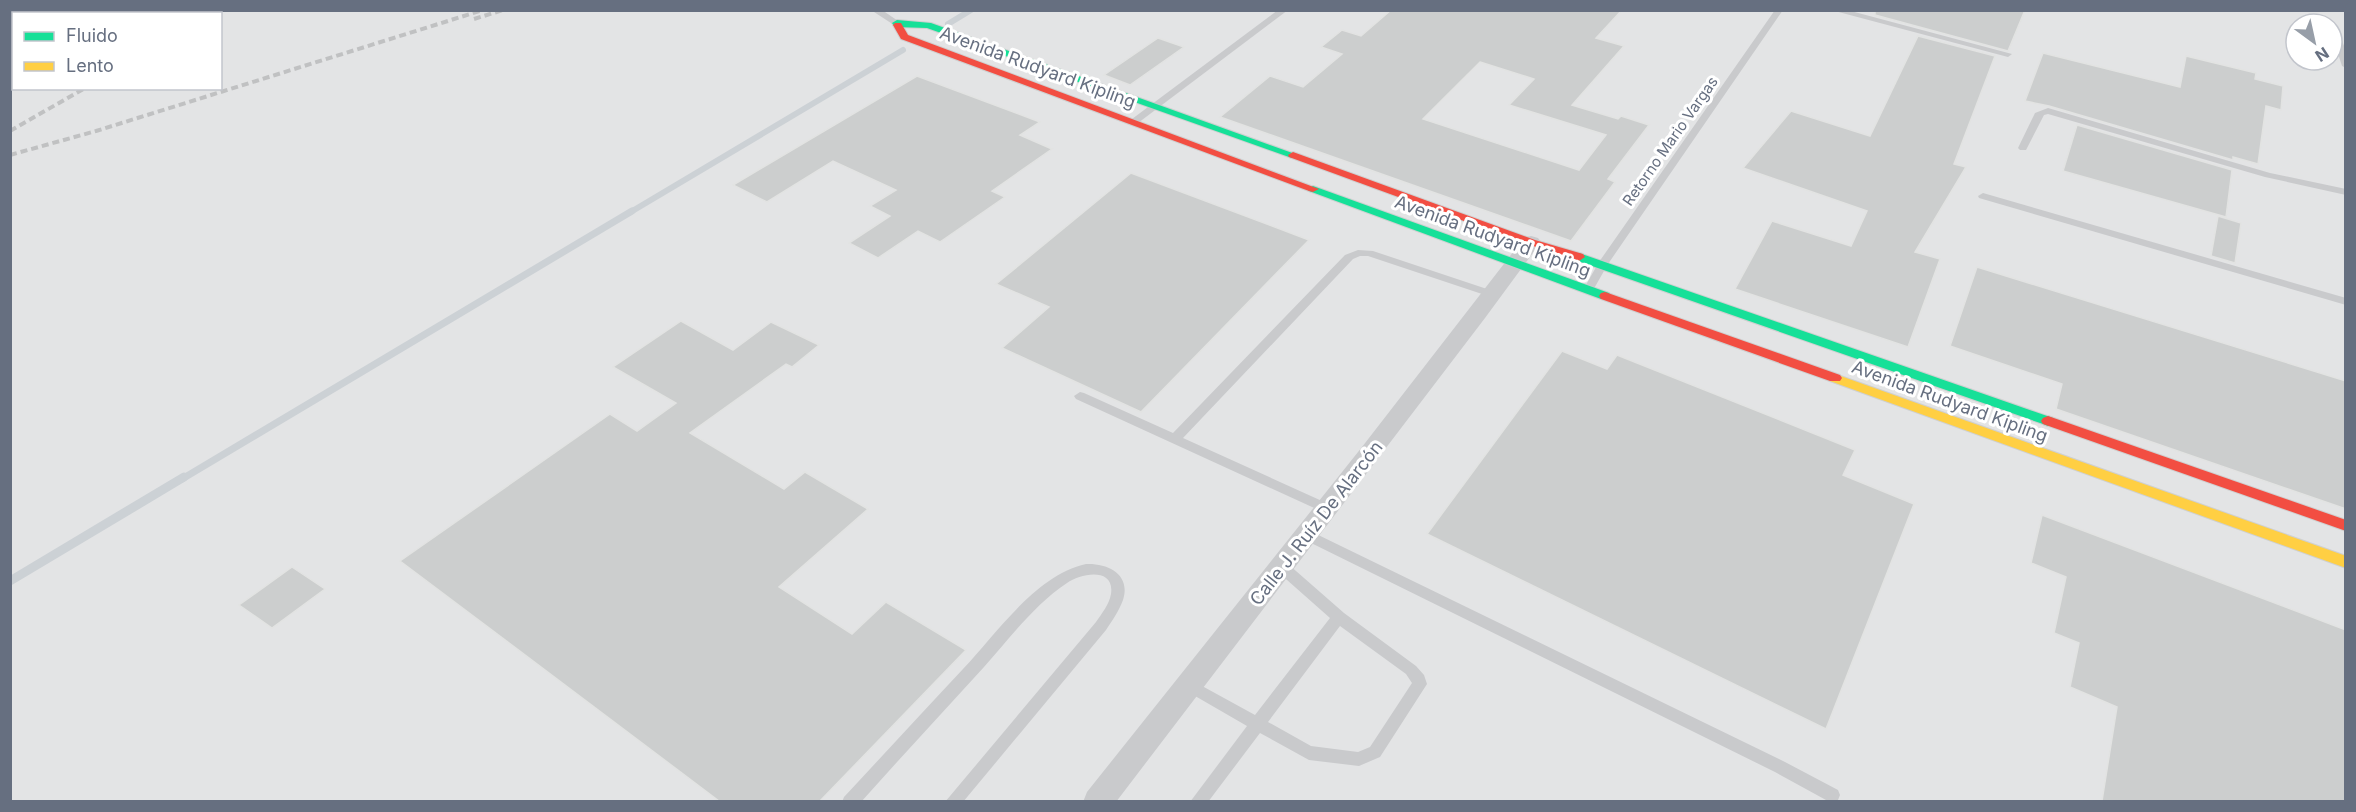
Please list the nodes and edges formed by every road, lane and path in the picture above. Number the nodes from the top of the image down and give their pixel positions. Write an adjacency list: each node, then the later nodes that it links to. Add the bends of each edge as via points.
1 (875, 10): 5 (lane)
2 (1284, 10): 9 (lane)
3 (1779, 10): 16 (lane, Retorno Mario Vargas)
4 (1835, 10): 8 (lane)
5 (897, 23): 6 (street, Avenida Rudyard Kipling, via 928,25); 7 (street, Avenida Rudyard Kipling, via 904,37)
6 (969, 41): 7 (street); 9 (street, Avenida Rudyard Kipling)
7 (948, 54): 10 (street, Avenida Rudyard Kipling)
8 (2008, 54)
9 (1157, 105): 10 (lane); 14 (street, Avenida Rudyard Kipling)
10 (1135, 121): 15 (street, Avenida Rudyard Kipling)
11 (2023, 148): 12 (lane, via 2040,113 2048,111 2268,175)
12 (2346, 192)
13 (1983, 196): 19 (lane)
14 (1532, 242): 15 (street, Calle J. Ruíz De Alarcón); 16 (street, Avenida Rudyard Kipling)
15 (1516, 264): 17 (street, Avenida Rudyard Kipling); 18 (street, Calle J. Ruíz De Alarcón)
16 (1603, 264): 17 (lane, Retorno Mario Vargas); 23 (street, Avenida Rudyard Kipling)
17 (1588, 290): 25 (street, Avenida Rudyard Kipling)
18 (1492, 294): 21 (lane, via 1370,253 1349,257); 22 (street, Calle J. Ruíz De Alarcón)
19 (2346, 302)
20 (1080, 396): 21 (lane)
21 (1175, 439): 22 (lane)
22 (1328, 509): 24 (street, Calle J. Ruíz De Alarcón)
23 (2346, 526)
24 (1308, 536): 26 (street, Calle J. Ruíz De Alarcón); 30 (lane)
25 (2346, 561)
26 (1283, 568): 27 (lane); 28 (street, Calle J. Ruíz De Alarcón)
27 (1339, 617): 29 (lane); 29 (lane, via 1419,680 1375,752 1359,759 1309,753)
28 (1188, 685): 29 (lane); 33 (street, Calle J. Ruíz De Alarcón)
29 (1257, 724): 34 (lane)
30 (1832, 795)
31 (850, 801): 32 (lane, via 1018,620 1063,578 1081,569 1097,567 1112,576 1118,587 1116,603 1101,626)
32 (953, 801)
33 (1098, 801)
34 (1198, 801)

